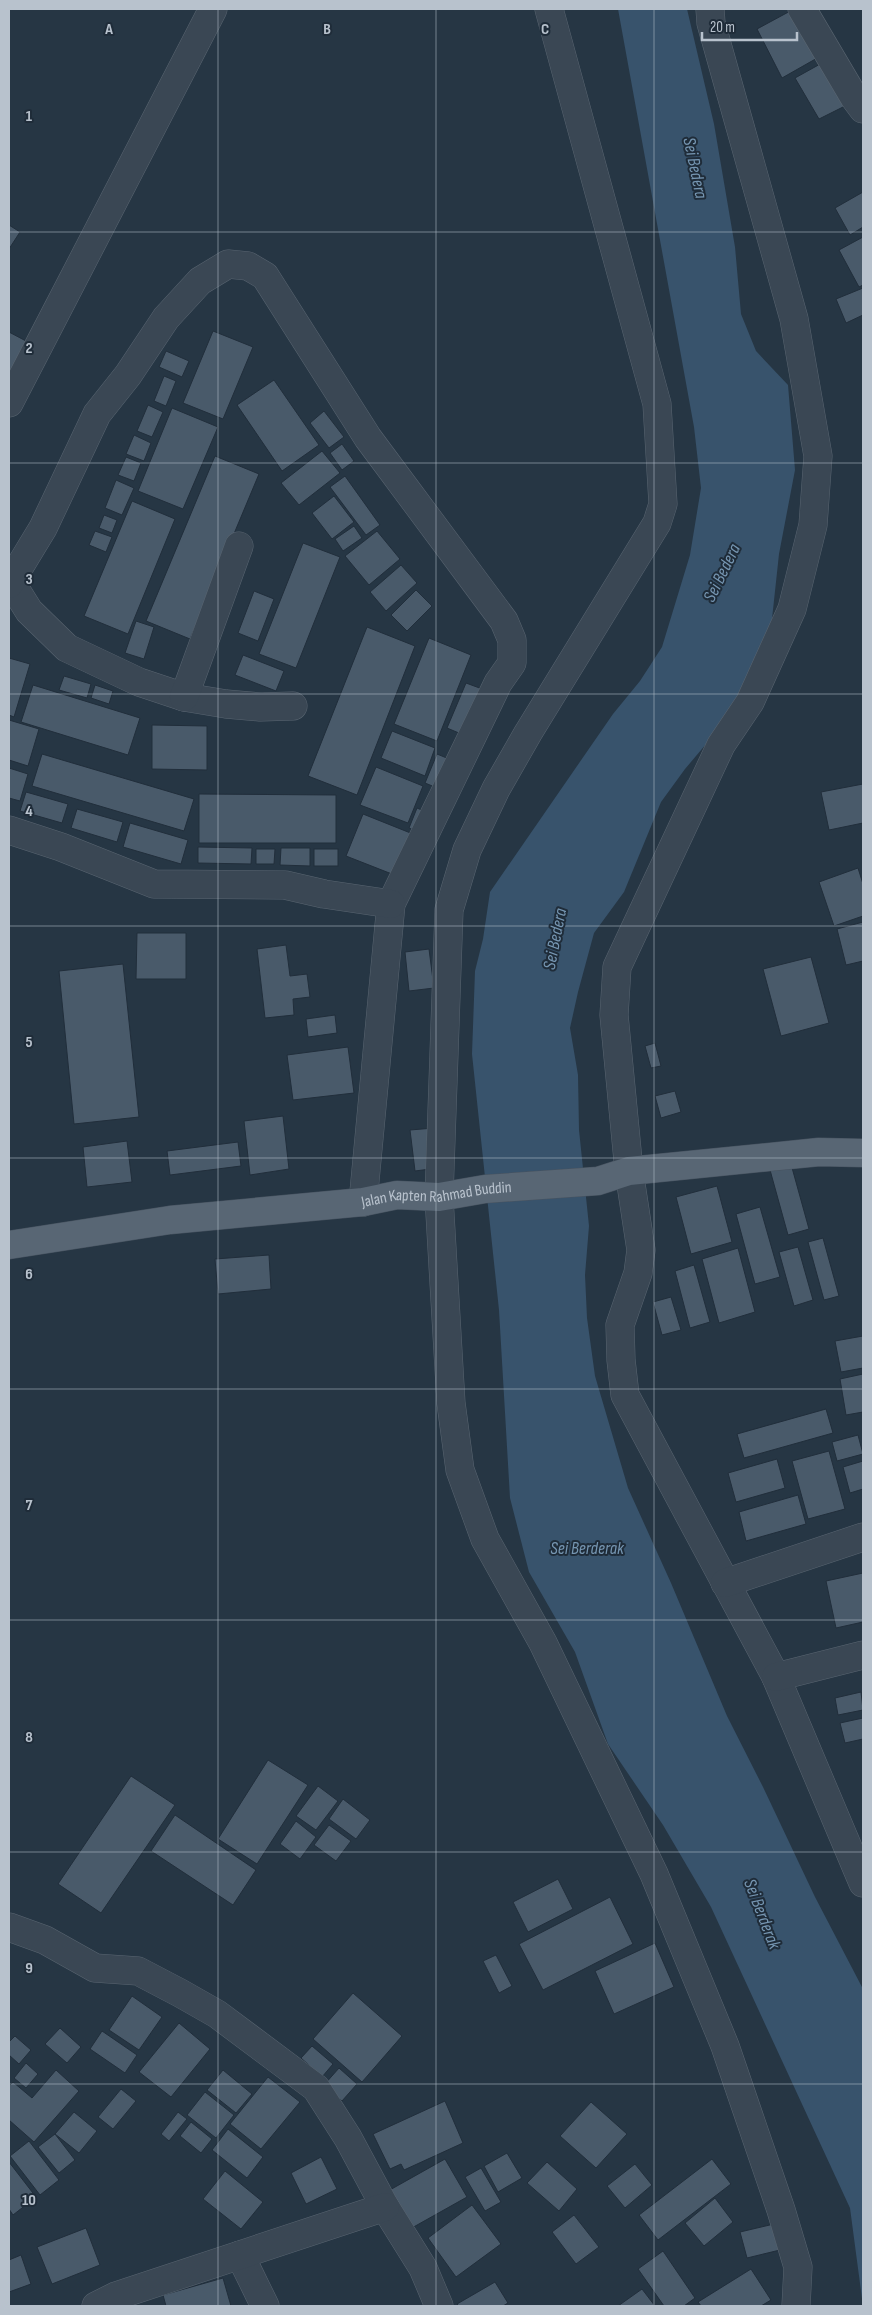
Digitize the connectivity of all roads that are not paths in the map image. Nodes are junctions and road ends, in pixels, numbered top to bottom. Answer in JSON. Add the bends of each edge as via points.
{"nodes":[{"id":1,"x":213,"y":9,"type":"edge"},
{"id":2,"x":549,"y":9,"type":"edge"},
{"id":3,"x":710,"y":9,"type":"edge"},
{"id":4,"x":802,"y":9,"type":"edge"},
{"id":5,"x":863,"y":109,"type":"edge"},
{"id":6,"x":9,"y":403,"type":"edge"},
{"id":7,"x":239,"y":546,"type":"dead end"},
{"id":8,"x":9,"y":582,"type":"edge"},
{"id":9,"x":184,"y":697,"type":"junction"},
{"id":10,"x":292,"y":706,"type":"dead end"},
{"id":11,"x":9,"y":830,"type":"edge"},
{"id":12,"x":391,"y":904,"type":"junction"},
{"id":13,"x":863,"y":1153,"type":"edge"},
{"id":14,"x":629,"y":1171,"type":"junction"},
{"id":15,"x":439,"y":1197,"type":"junction"},
{"id":16,"x":363,"y":1202,"type":"junction"},
{"id":17,"x":9,"y":1245,"type":"edge"},
{"id":18,"x":863,"y":1537,"type":"edge"},
{"id":19,"x":725,"y":1583,"type":"junction"},
{"id":20,"x":863,"y":1655,"type":"edge"},
{"id":21,"x":776,"y":1677,"type":"junction"},
{"id":22,"x":863,"y":1882,"type":"edge"},
{"id":23,"x":9,"y":1927,"type":"edge"},
{"id":24,"x":385,"y":2207,"type":"junction"},
{"id":25,"x":240,"y":2255,"type":"junction"},
{"id":26,"x":106,"y":2301,"type":"edge"},
{"id":27,"x":265,"y":2306,"type":"edge"},
{"id":28,"x":439,"y":2306,"type":"edge"},
{"id":29,"x":796,"y":2306,"type":"edge"}],
"edges":[{"from":1,"to":6,"type":"street"},
{"from":2,"to":15,"type":"street","via":[[656,404],[663,504],[657,523],[496,789],[467,850],[449,910]]},
{"from":3,"to":14,"type":"street","via":[[711,23],[794,319],[818,456],[812,525],[792,610],[750,702],[721,745],[617,966],[614,1015]]},
{"from":4,"to":5,"type":"street"},
{"from":7,"to":9,"type":"street"},
{"from":8,"to":9,"type":"street","via":[[29,611],[67,648],[139,682]]},
{"from":8,"to":12,"type":"street","via":[[42,528],[97,414],[128,376],[166,318],[200,281],[228,264],[248,266],[265,276],[368,438],[504,621],[512,640],[512,663],[498,683]]},
{"from":9,"to":10,"type":"street","via":[[226,704]]},
{"from":11,"to":12,"type":"street","via":[[154,884],[285,885]]},
{"from":12,"to":16,"type":"street"},
{"from":13,"to":14,"type":"main road","name":"Jalan Kapten Rahmad Buddin","via":[[819,1152]]},
{"from":14,"to":15,"type":"main road","name":"Jalan Kapten Rahmad Buddin","via":[[598,1181],[485,1189]]},
{"from":14,"to":19,"type":"street","via":[[641,1250],[638,1273],[620,1324],[625,1395]]},
{"from":15,"to":16,"type":"main road","name":"Jalan Kapten Rahmad Buddin","via":[[397,1195]]},
{"from":15,"to":29,"type":"street","via":[[451,1403],[460,1470],[485,1539],[544,1643],[654,1874],[725,2046],[798,2267]]},
{"from":16,"to":17,"type":"main road","name":"Jalan Kapten Rahmad Buddin","via":[[170,1220]]},
{"from":18,"to":19,"type":"street"},
{"from":19,"to":21,"type":"street"},
{"from":20,"to":21,"type":"street"},
{"from":21,"to":22,"type":"street"},
{"from":23,"to":24,"type":"street","via":[[45,1940],[95,1968],[138,1971],[217,2014],[316,2088],[348,2138]]},
{"from":24,"to":25,"type":"street"},
{"from":24,"to":28,"type":"street","via":[[423,2268]]},
{"from":25,"to":26,"type":"street"},
{"from":25,"to":27,"type":"street"}]}
